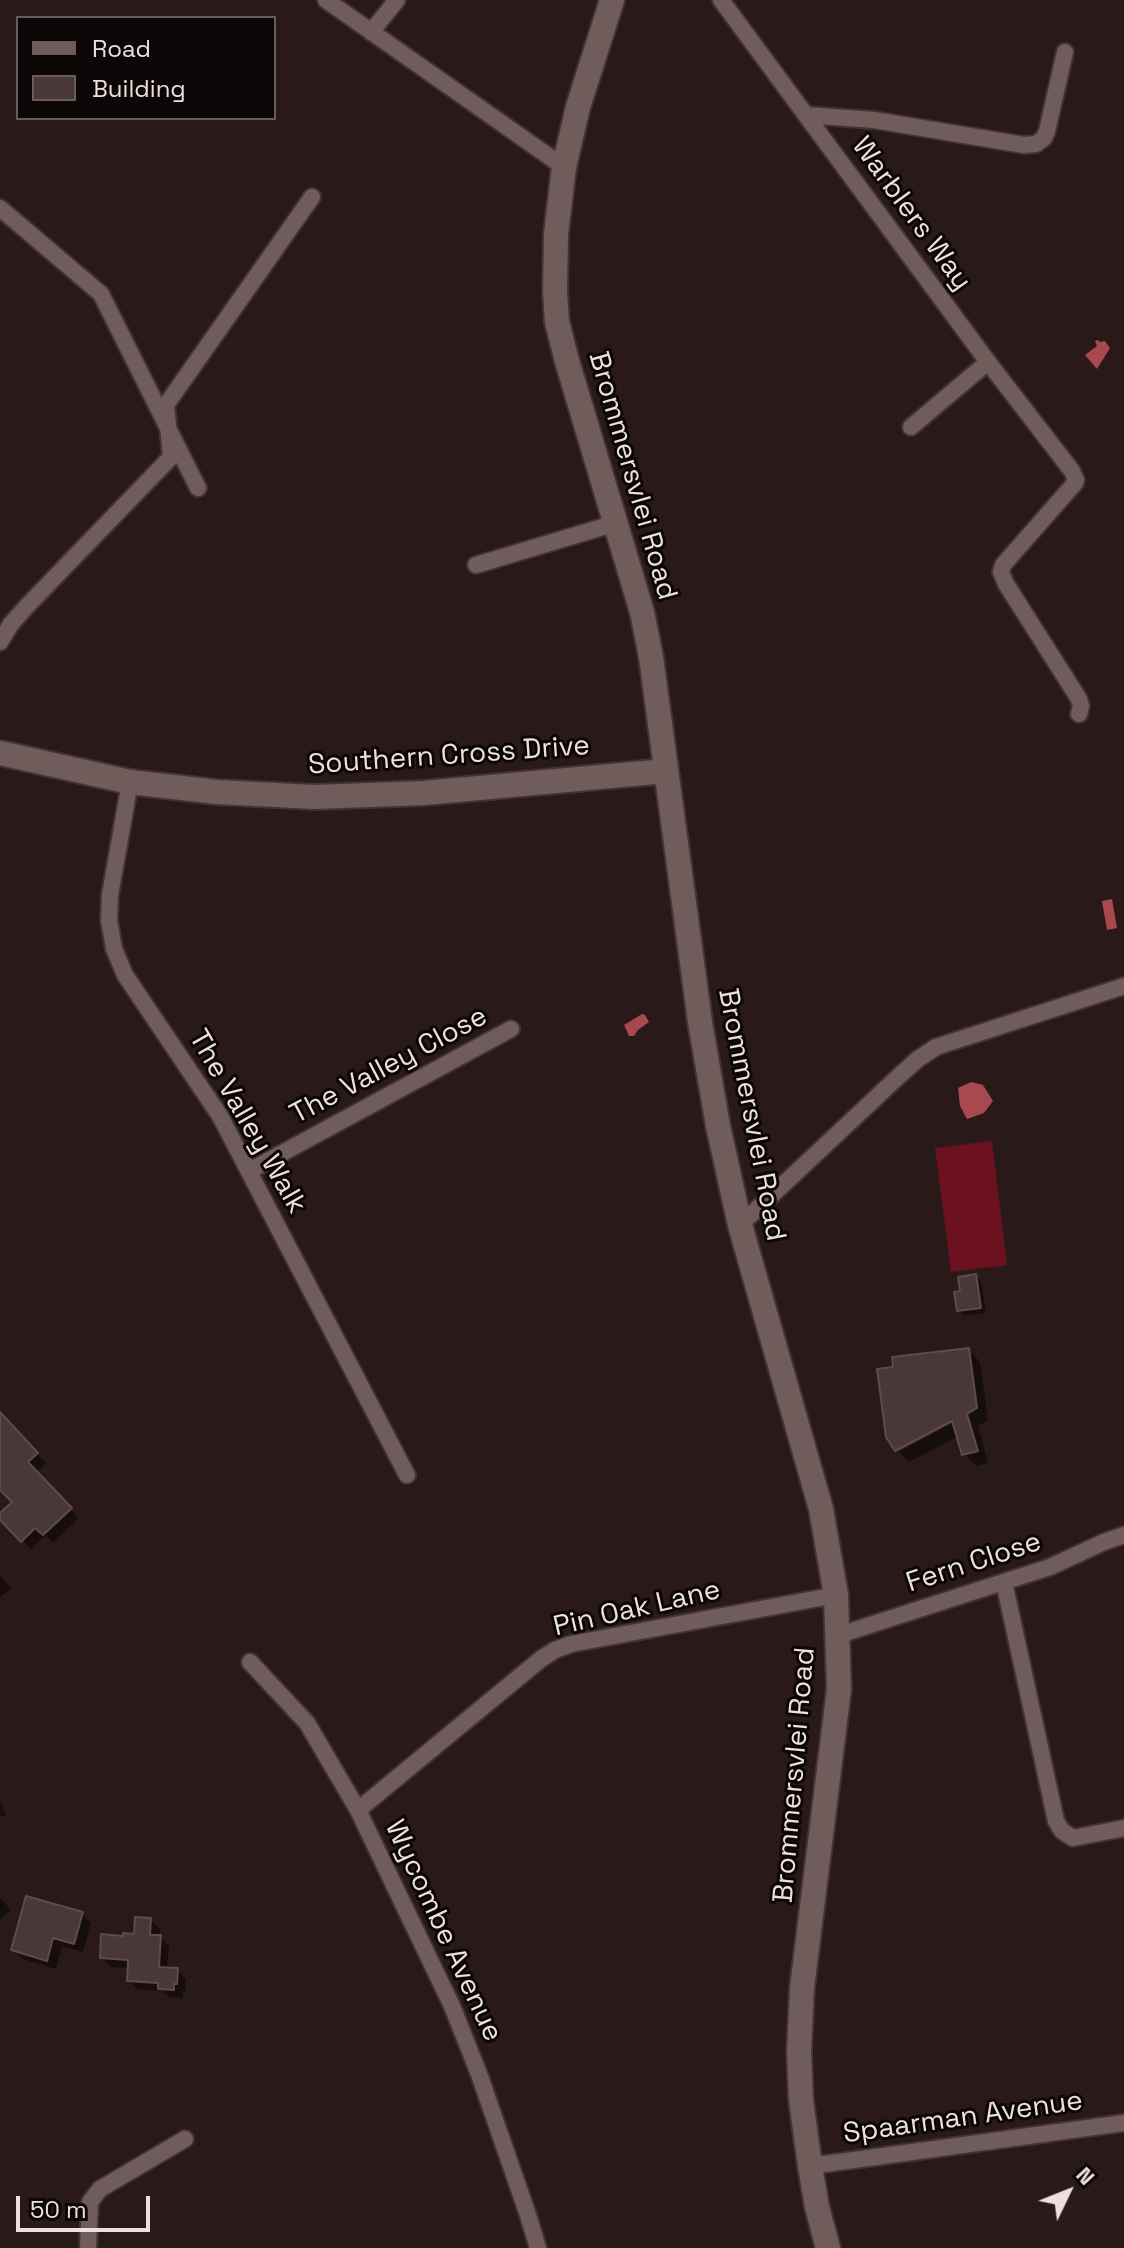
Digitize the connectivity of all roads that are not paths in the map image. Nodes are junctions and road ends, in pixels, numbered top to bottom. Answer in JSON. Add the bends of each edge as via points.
{"nodes":[{"id":1,"x":326,"y":0,"type":"edge"},
{"id":2,"x":397,"y":0,"type":"edge"},
{"id":3,"x":612,"y":0,"type":"edge"},
{"id":4,"x":721,"y":0,"type":"edge"},
{"id":5,"x":371,"y":32,"type":"junction"},
{"id":6,"x":1065,"y":52,"type":"dead end"},
{"id":7,"x":806,"y":115,"type":"junction"},
{"id":8,"x":564,"y":167,"type":"junction"},
{"id":9,"x":312,"y":197,"type":"dead end"},
{"id":10,"x":0,"y":208,"type":"edge"},
{"id":11,"x":988,"y":362,"type":"junction"},
{"id":12,"x":911,"y":427,"type":"dead end"},
{"id":13,"x":169,"y":431,"type":"junction"},
{"id":14,"x":198,"y":488,"type":"dead end"},
{"id":15,"x":616,"y":523,"type":"junction"},
{"id":16,"x":476,"y":565,"type":"dead end"},
{"id":17,"x":0,"y":642,"type":"edge"},
{"id":18,"x":1079,"y":714,"type":"dead end"},
{"id":19,"x":0,"y":753,"type":"edge"},
{"id":20,"x":666,"y":771,"type":"junction"},
{"id":21,"x":130,"y":782,"type":"junction"},
{"id":22,"x":1124,"y":986,"type":"edge"},
{"id":23,"x":511,"y":1029,"type":"dead end"},
{"id":24,"x":249,"y":1171,"type":"junction"},
{"id":25,"x":740,"y":1225,"type":"junction"},
{"id":26,"x":407,"y":1475,"type":"dead end"},
{"id":27,"x":1124,"y":1535,"type":"edge"},
{"id":28,"x":1004,"y":1582,"type":"junction"},
{"id":29,"x":836,"y":1595,"type":"junction"},
{"id":30,"x":839,"y":1635,"type":"junction"},
{"id":31,"x":250,"y":1662,"type":"dead end"},
{"id":32,"x":358,"y":1810,"type":"junction"},
{"id":33,"x":1124,"y":1828,"type":"edge"},
{"id":34,"x":1124,"y":2123,"type":"edge"},
{"id":35,"x":185,"y":2139,"type":"dead end"},
{"id":36,"x":810,"y":2166,"type":"junction"},
{"id":37,"x":88,"y":2248,"type":"edge"},
{"id":38,"x":538,"y":2248,"type":"edge"},
{"id":39,"x":828,"y":2248,"type":"edge"}],
"edges":[{"from":1,"to":5,"type":"street"},
{"from":2,"to":5,"type":"street"},
{"from":3,"to":8,"type":"street","name":"Brommersvlei Road"},
{"from":4,"to":7,"type":"street","name":"Warblers Way"},
{"from":5,"to":8,"type":"street"},
{"from":6,"to":7,"type":"street","via":[[1047,131],[1036,144]]},
{"from":7,"to":11,"type":"street","name":"Warblers Way"},
{"from":8,"to":15,"type":"street","name":"Brommersvlei Road","via":[[556,234],[557,322]]},
{"from":9,"to":13,"type":"street","via":[[166,405]]},
{"from":10,"to":13,"type":"street","via":[[101,294]]},
{"from":11,"to":12,"type":"street"},
{"from":11,"to":18,"type":"street","name":"Warblers Way","via":[[1072,471],[1075,483],[1001,572],[1079,699]]},
{"from":13,"to":14,"type":"street"},
{"from":13,"to":17,"type":"street","via":[[171,457],[27,606]]},
{"from":15,"to":16,"type":"street"},
{"from":15,"to":20,"type":"street","name":"Brommersvlei Road","via":[[642,612]]},
{"from":19,"to":21,"type":"street","name":"Southern Cross Drive"},
{"from":20,"to":21,"type":"street","name":"Southern Cross Drive","via":[[424,793],[314,797]]},
{"from":20,"to":25,"type":"street","name":"Brommersvlei Road","via":[[700,1022]]},
{"from":21,"to":24,"type":"street","name":"The Valley Walk","via":[[110,895],[114,949],[125,975],[220,1116]]},
{"from":22,"to":25,"type":"street","via":[[936,1047]]},
{"from":23,"to":24,"type":"street","name":"The Valley Close"},
{"from":24,"to":26,"type":"street","name":"The Valley Walk"},
{"from":25,"to":29,"type":"street","name":"Brommersvlei Road","via":[[821,1509]]},
{"from":27,"to":28,"type":"street","name":"Fern Close"},
{"from":28,"to":30,"type":"street","name":"Fern Close"},
{"from":28,"to":33,"type":"street","via":[[1056,1821],[1073,1838]]},
{"from":29,"to":30,"type":"street","name":"Brommersvlei Road"},
{"from":29,"to":32,"type":"street","name":"Pin Oak Lane","via":[[555,1650]]},
{"from":30,"to":36,"type":"street","name":"Brommersvlei Road","via":[[837,1705],[802,1988],[801,2100]]},
{"from":31,"to":32,"type":"street","name":"Wycombe Avenue","via":[[307,1723]]},
{"from":32,"to":38,"type":"street","name":"Wycombe Avenue","via":[[452,2006]]},
{"from":34,"to":36,"type":"street","name":"Spaarman Avenue"},
{"from":35,"to":37,"type":"street","via":[[100,2189],[90,2202]]},
{"from":36,"to":39,"type":"street","name":"Brommersvlei Road"}]}
